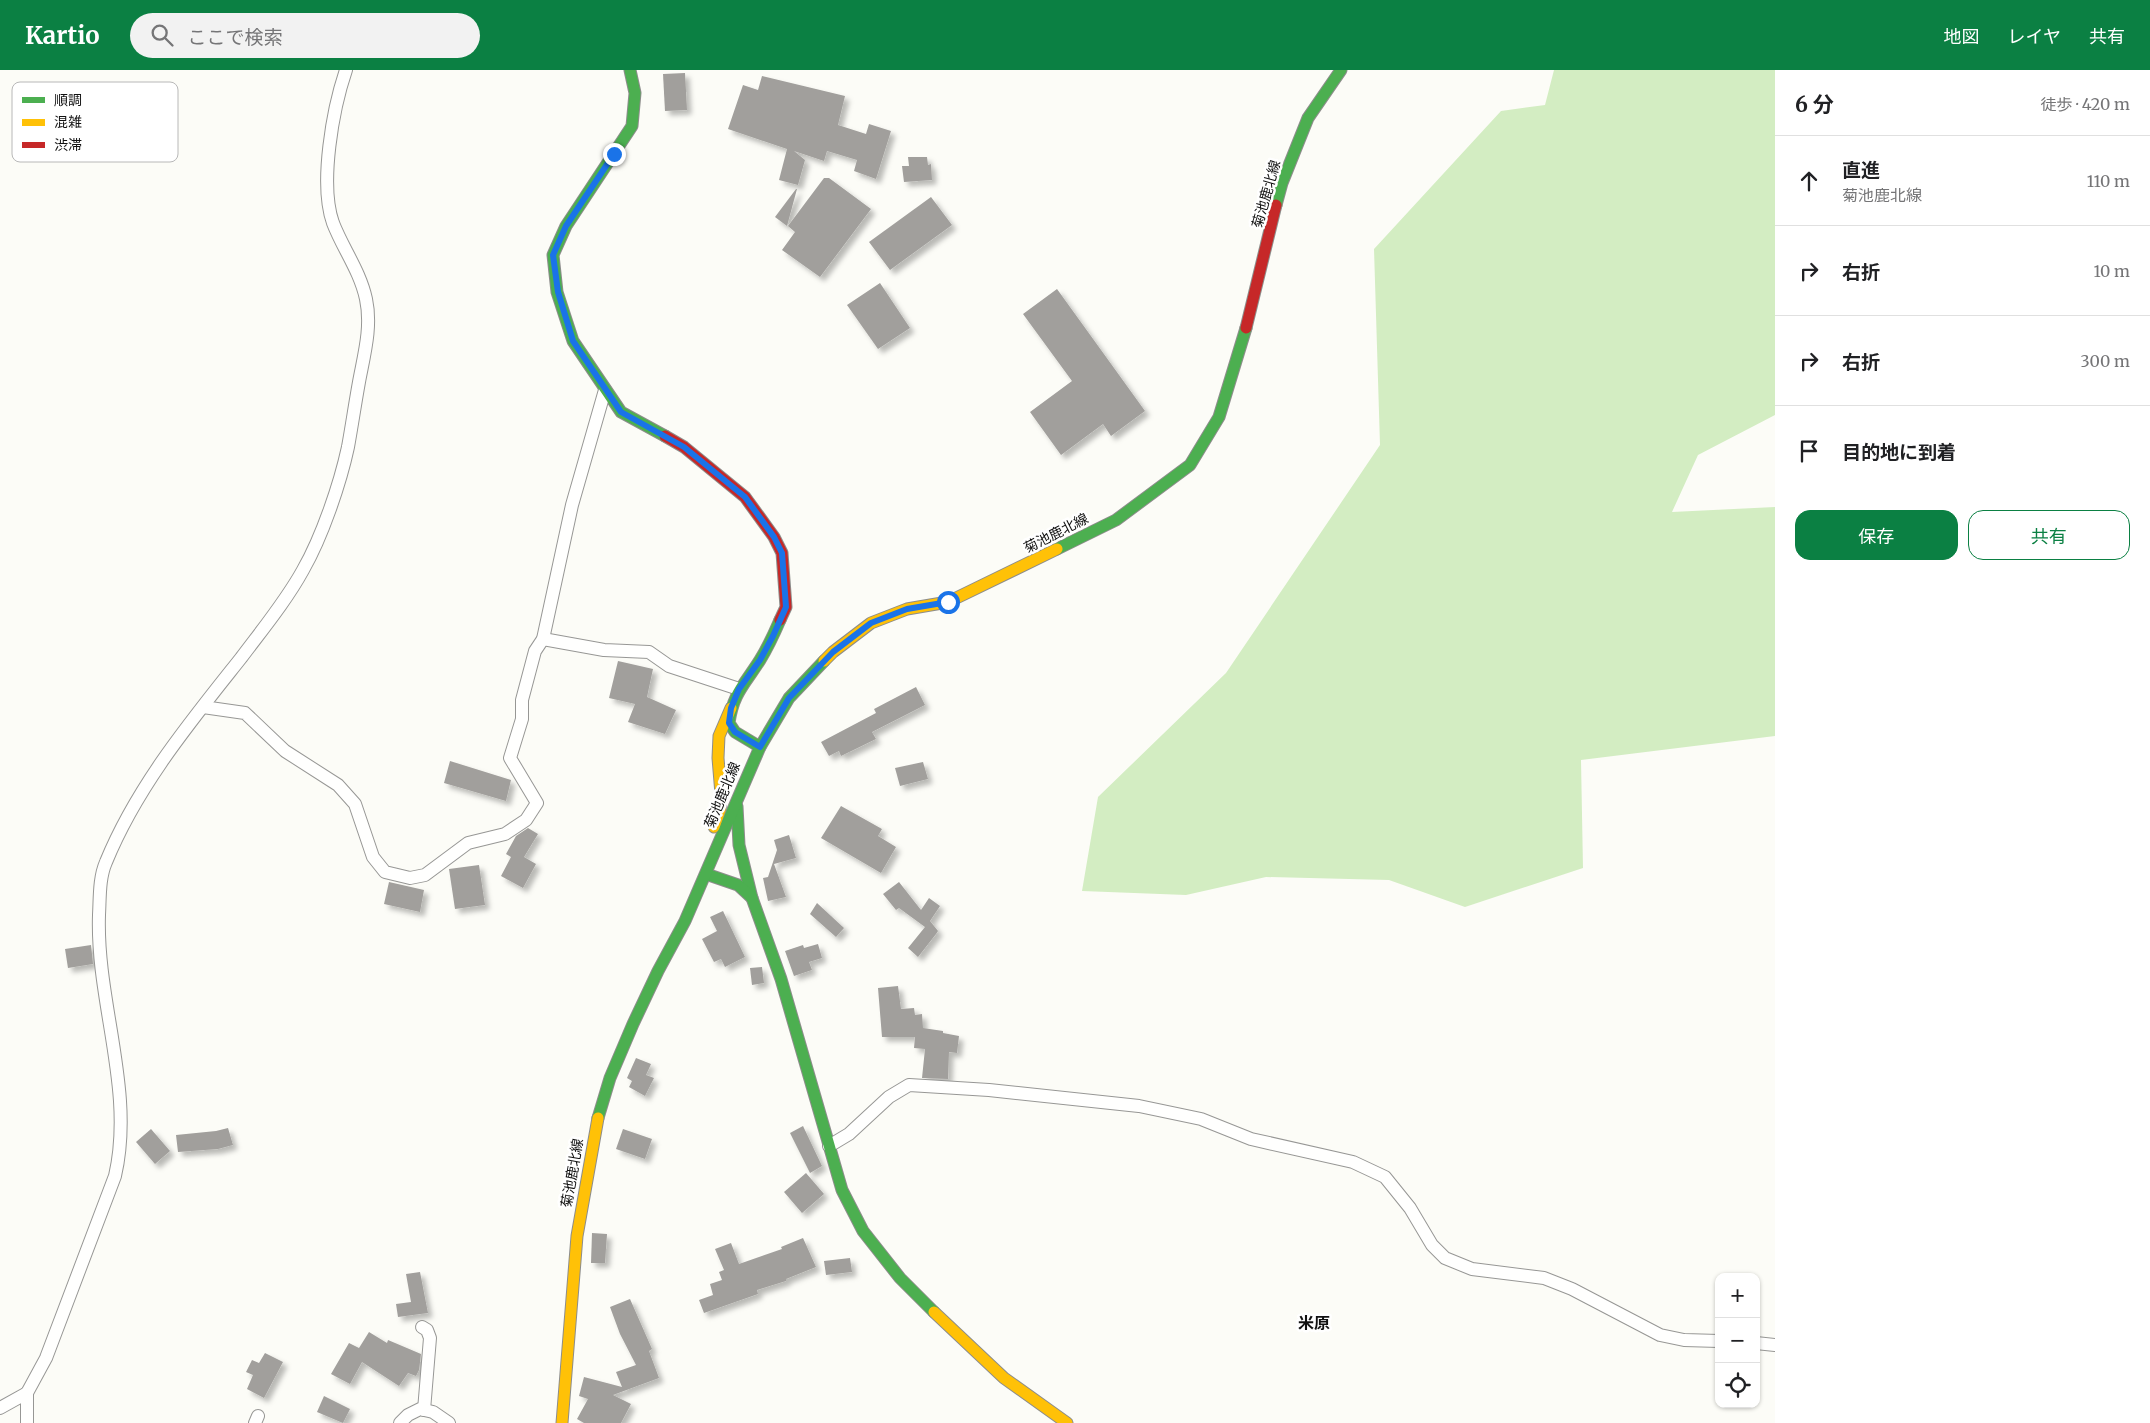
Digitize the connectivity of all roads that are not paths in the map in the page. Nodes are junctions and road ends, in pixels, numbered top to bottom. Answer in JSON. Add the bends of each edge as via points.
{"nodes":[{"id":1,"x":346,"y":70,"type":"edge"},
{"id":2,"x":630,"y":70,"type":"edge"},
{"id":3,"x":1341,"y":70,"type":"edge"},
{"id":4,"x":605,"y":390,"type":"junction"},
{"id":5,"x":543,"y":639,"type":"junction"},
{"id":6,"x":739,"y":689,"type":"junction"},
{"id":7,"x":203,"y":707,"type":"junction"},
{"id":8,"x":731,"y":708,"type":"junction"},
{"id":9,"x":760,"y":747,"type":"junction"},
{"id":10,"x":737,"y":796,"type":"junction"},
{"id":11,"x":706,"y":874,"type":"junction"},
{"id":12,"x":698,"y":892,"type":"junction"},
{"id":13,"x":752,"y":898,"type":"junction"},
{"id":14,"x":829,"y":1146,"type":"junction"},
{"id":15,"x":422,"y":1326,"type":"dead end"},
{"id":16,"x":1715,"y":1341,"type":"edge"},
{"id":17,"x":1760,"y":1343,"type":"edge"},
{"id":18,"x":1775,"y":1345,"type":"edge"},
{"id":19,"x":27,"y":1393,"type":"junction"},
{"id":20,"x":0,"y":1408,"type":"edge"},
{"id":21,"x":424,"y":1410,"type":"junction"},
{"id":22,"x":27,"y":1423,"type":"edge"},
{"id":23,"x":400,"y":1423,"type":"edge"},
{"id":24,"x":449,"y":1423,"type":"edge"},
{"id":25,"x":562,"y":1423,"type":"edge"},
{"id":26,"x":1067,"y":1423,"type":"edge"}],
"edges":[{"from":1,"to":7,"type":"street","via":[[339,91],[326,177],[332,221],[356,268],[366,301],[368,337],[347,451],[329,512],[304,569]]},
{"from":2,"to":4,"type":"main road","via":[[635,93],[632,126],[566,226],[553,255],[558,292],[573,341]]},
{"from":3,"to":9,"type":"main road","name":"菊池鹿北線","via":[[1308,118],[1282,183],[1241,348],[1219,417],[1190,464],[1116,520],[1036,560],[948,602],[907,609],[871,623],[833,652],[789,698]]},
{"from":4,"to":5,"type":"street","via":[[572,505]]},
{"from":4,"to":6,"type":"main road","via":[[621,412],[684,447],[745,497],[782,553],[786,607],[760,660]]},
{"from":5,"to":6,"type":"street","via":[[604,650],[649,652],[669,666]]},
{"from":5,"to":7,"type":"street","via":[[536,651],[524,692],[522,719],[510,758],[537,803],[526,820],[505,834],[468,843],[425,875],[410,878],[385,872],[373,857],[355,804],[338,785],[285,751],[245,713]]},
{"from":6,"to":8,"type":"main road"},
{"from":7,"to":19,"type":"street","via":[[159,766],[105,865],[98,931],[119,1092],[121,1150],[115,1176],[46,1358]]},
{"from":8,"to":9,"type":"main road","via":[[729,723],[735,732]]},
{"from":8,"to":12,"type":"main road","via":[[721,724],[717,739],[720,808]]},
{"from":9,"to":10,"type":"main road","name":"菊池鹿北線"},
{"from":10,"to":11,"type":"main road","name":"菊池鹿北線"},
{"from":10,"to":13,"type":"main road","via":[[740,851]]},
{"from":11,"to":12,"type":"main road","name":"菊池鹿北線"},
{"from":11,"to":13,"type":"main road","via":[[738,885]]},
{"from":12,"to":25,"type":"main road","name":"菊池鹿北線","via":[[633,1024],[610,1078],[596,1124],[577,1236]]},
{"from":13,"to":14,"type":"main road","via":[[781,979]]},
{"from":14,"to":16,"type":"street","via":[[849,1134],[889,1097],[909,1085],[1139,1106],[1183,1115],[1251,1139],[1353,1162],[1385,1177],[1410,1208],[1432,1245],[1445,1258],[1472,1269],[1544,1278],[1660,1335]]},
{"from":14,"to":26,"type":"main road","via":[[842,1190],[864,1231],[900,1278],[1004,1378]]},
{"from":15,"to":21,"type":"street","via":[[430,1338]]},
{"from":17,"to":18,"type":"street"},
{"from":19,"to":20,"type":"street"},
{"from":19,"to":22,"type":"street"},
{"from":21,"to":23,"type":"street","via":[[408,1415]]},
{"from":21,"to":24,"type":"street"}]}
